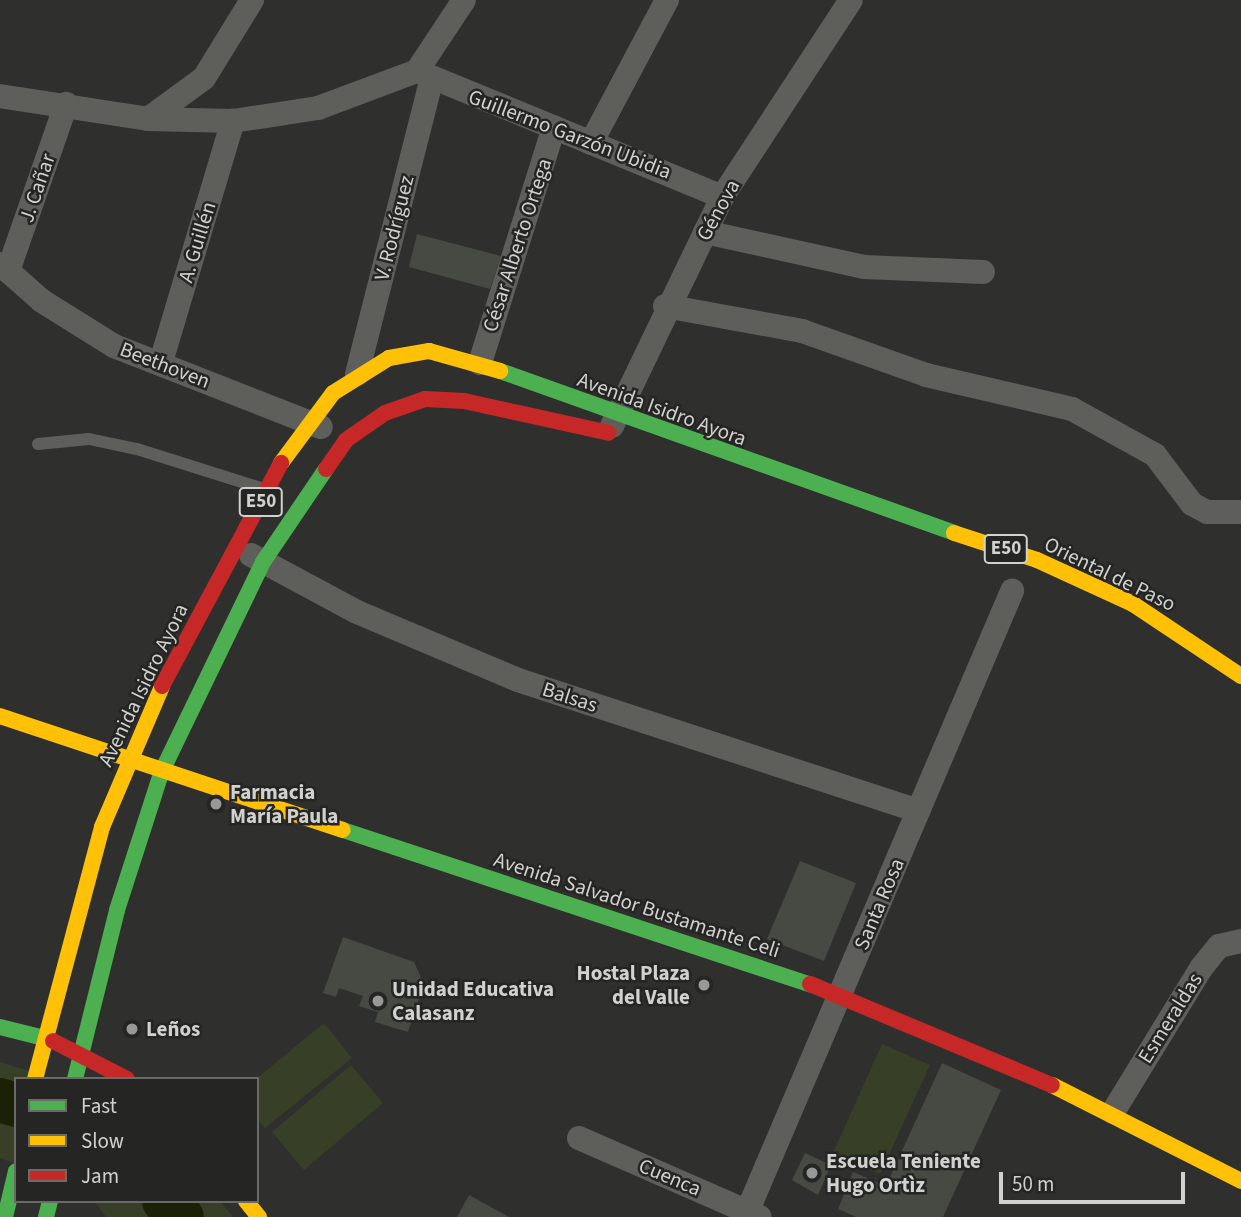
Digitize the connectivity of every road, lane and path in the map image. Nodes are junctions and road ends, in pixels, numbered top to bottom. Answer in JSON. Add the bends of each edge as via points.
{"nodes":[{"id":1,"x":253,"y":0,"type":"edge"},
{"id":2,"x":464,"y":0,"type":"edge"},
{"id":3,"x":667,"y":0,"type":"edge"},
{"id":4,"x":851,"y":0,"type":"edge"},
{"id":5,"x":424,"y":76,"type":"junction"},
{"id":6,"x":0,"y":96,"type":"edge"},
{"id":7,"x":66,"y":104,"type":"junction"},
{"id":8,"x":148,"y":119,"type":"junction"},
{"id":9,"x":233,"y":121,"type":"junction"},
{"id":10,"x":554,"y":127,"type":"junction"},
{"id":11,"x":591,"y":143,"type":"junction"},
{"id":12,"x":722,"y":197,"type":"junction"},
{"id":13,"x":705,"y":232,"type":"junction"},
{"id":14,"x":4,"y":267,"type":"edge"},
{"id":15,"x":983,"y":272,"type":"dead end"},
{"id":16,"x":665,"y":306,"type":"junction"},
{"id":17,"x":161,"y":362,"type":"junction"},
{"id":18,"x":480,"y":363,"type":"junction"},
{"id":19,"x":357,"y":374,"type":"junction"},
{"id":20,"x":311,"y":422,"type":"junction"},
{"id":21,"x":620,"y":431,"type":"junction"},
{"id":22,"x":346,"y":440,"type":"junction"},
{"id":23,"x":38,"y":444,"type":"dead end"},
{"id":24,"x":751,"y":465,"type":"junction"},
{"id":25,"x":267,"y":490,"type":"junction"},
{"id":26,"x":1241,"y":512,"type":"edge"},
{"id":27,"x":237,"y":547,"type":"junction"},
{"id":28,"x":263,"y":562,"type":"junction"},
{"id":29,"x":1012,"y":592,"type":"dead end"},
{"id":30,"x":1241,"y":676,"type":"edge"},
{"id":31,"x":0,"y":716,"type":"edge"},
{"id":32,"x":127,"y":759,"type":"junction"},
{"id":33,"x":162,"y":771,"type":"junction"},
{"id":34,"x":918,"y":810,"type":"junction"},
{"id":35,"x":1241,"y":941,"type":"edge"},
{"id":36,"x":840,"y":994,"type":"junction"},
{"id":37,"x":0,"y":1027,"type":"edge"},
{"id":38,"x":43,"y":1043,"type":"junction"},
{"id":39,"x":78,"y":1066,"type":"edge"},
{"id":40,"x":35,"y":1077,"type":"edge"},
{"id":41,"x":119,"y":1077,"type":"edge"},
{"id":42,"x":1113,"y":1112,"type":"junction"},
{"id":43,"x":579,"y":1138,"type":"dead end"},
{"id":44,"x":1241,"y":1181,"type":"edge"},
{"id":45,"x":11,"y":1183,"type":"edge"},
{"id":46,"x":248,"y":1203,"type":"edge"},
{"id":47,"x":751,"y":1215,"type":"edge"},
{"id":48,"x":5,"y":1217,"type":"edge"},
{"id":49,"x":259,"y":1217,"type":"edge"}],
"edges":[{"from":1,"to":8,"type":"street","via":[[204,78]]},
{"from":2,"to":5,"type":"street","name":"V. Rodríguez"},
{"from":3,"to":11,"type":"street"},
{"from":4,"to":12,"type":"street","name":"Génova"},
{"from":5,"to":9,"type":"street","via":[[318,108]]},
{"from":5,"to":10,"type":"street","name":"Guillermo Garzón Ubidia"},
{"from":5,"to":19,"type":"street","name":"V. Rodríguez"},
{"from":6,"to":7,"type":"street"},
{"from":7,"to":8,"type":"street"},
{"from":7,"to":14,"type":"street","name":"J. Cañar"},
{"from":8,"to":9,"type":"street"},
{"from":9,"to":17,"type":"street","name":"A. Guillén"},
{"from":10,"to":11,"type":"street","name":"Guillermo Garzón Ubidia"},
{"from":10,"to":18,"type":"street","name":"César Alberto Ortega"},
{"from":11,"to":12,"type":"street","name":"Guillermo Garzón Ubidia"},
{"from":12,"to":13,"type":"street","name":"Génova"},
{"from":13,"to":15,"type":"street","via":[[864,267]]},
{"from":13,"to":16,"type":"street","name":"Génova"},
{"from":14,"to":17,"type":"street","name":"Beethoven","via":[[41,301],[114,346]]},
{"from":16,"to":21,"type":"street","name":"Génova"},
{"from":16,"to":26,"type":"street","via":[[802,331],[926,375],[1072,410],[1154,455],[1192,504],[1207,512]]},
{"from":17,"to":20,"type":"street","name":"Beethoven"},
{"from":18,"to":19,"type":"main road","name":"Avenida Isidro Ayora","number":"E50","via":[[429,351],[389,358]]},
{"from":18,"to":21,"type":"main road","name":"Avenida Isidro Ayora","number":"E50"},
{"from":19,"to":20,"type":"main road","name":"Avenida Isidro Ayora","number":"E50"},
{"from":20,"to":22,"type":"street","name":"Beethoven"},
{"from":20,"to":25,"type":"main road","name":"Avenida Isidro Ayora","number":"E50"},
{"from":21,"to":22,"type":"main road","name":"Avenida Isidro Ayora","number":"E50","via":[[464,401],[425,399],[385,413]]},
{"from":21,"to":24,"type":"main road","name":"Avenida Isidro Ayora","number":"E50"},
{"from":21,"to":24,"type":"main road","name":"Avenida Isidro Ayora","number":"E50"},
{"from":22,"to":28,"type":"main road","name":"Avenida Isidro Ayora","number":"E50"},
{"from":23,"to":25,"type":"lane","via":[[89,439],[137,449]]},
{"from":24,"to":30,"type":"main road","name":"Oriental de Paso","number":"E50","via":[[1037,560],[1133,604]]},
{"from":25,"to":27,"type":"main road","name":"Avenida Isidro Ayora","number":"E50"},
{"from":27,"to":28,"type":"street","name":"Balsas"},
{"from":27,"to":32,"type":"main road","name":"Avenida Isidro Ayora","number":"E50"},
{"from":28,"to":33,"type":"main road","name":"Avenida Isidro Ayora","number":"E50"},
{"from":28,"to":34,"type":"street","name":"Balsas","via":[[357,612],[518,680]]},
{"from":29,"to":34,"type":"street","name":"Santa Rosa"},
{"from":31,"to":32,"type":"main road","name":"Avenida Salvador Bustamante Celi"},
{"from":32,"to":33,"type":"main road","name":"Avenida Salvador Bustamante Celi"},
{"from":32,"to":38,"type":"main road","name":"Avenida Isidro Ayora","number":"E50","via":[[80,897]]},
{"from":33,"to":36,"type":"main road","name":"Avenida Salvador Bustamante Celi"},
{"from":33,"to":39,"type":"main road","name":"Avenida Isidro Ayora","number":"E50","via":[[117,910]]},
{"from":34,"to":36,"type":"street","name":"Santa Rosa"},
{"from":35,"to":42,"type":"street","name":"Esmeraldas","via":[[1219,946],[1202,967]]},
{"from":36,"to":42,"type":"main road","name":"Avenida Salvador Bustamante Celi"},
{"from":36,"to":47,"type":"street","name":"Santa Rosa"},
{"from":37,"to":38,"type":"main road"},
{"from":38,"to":39,"type":"main road"},
{"from":38,"to":40,"type":"main road","name":"Avenida Isidro Ayora","number":"E50"},
{"from":39,"to":41,"type":"main road"},
{"from":42,"to":44,"type":"main road","name":"Avenida Salvador Bustamante Celi"},
{"from":43,"to":47,"type":"street","name":"Cuenca"},
{"from":45,"to":48,"type":"main road"},
{"from":46,"to":49,"type":"main road"}]}
